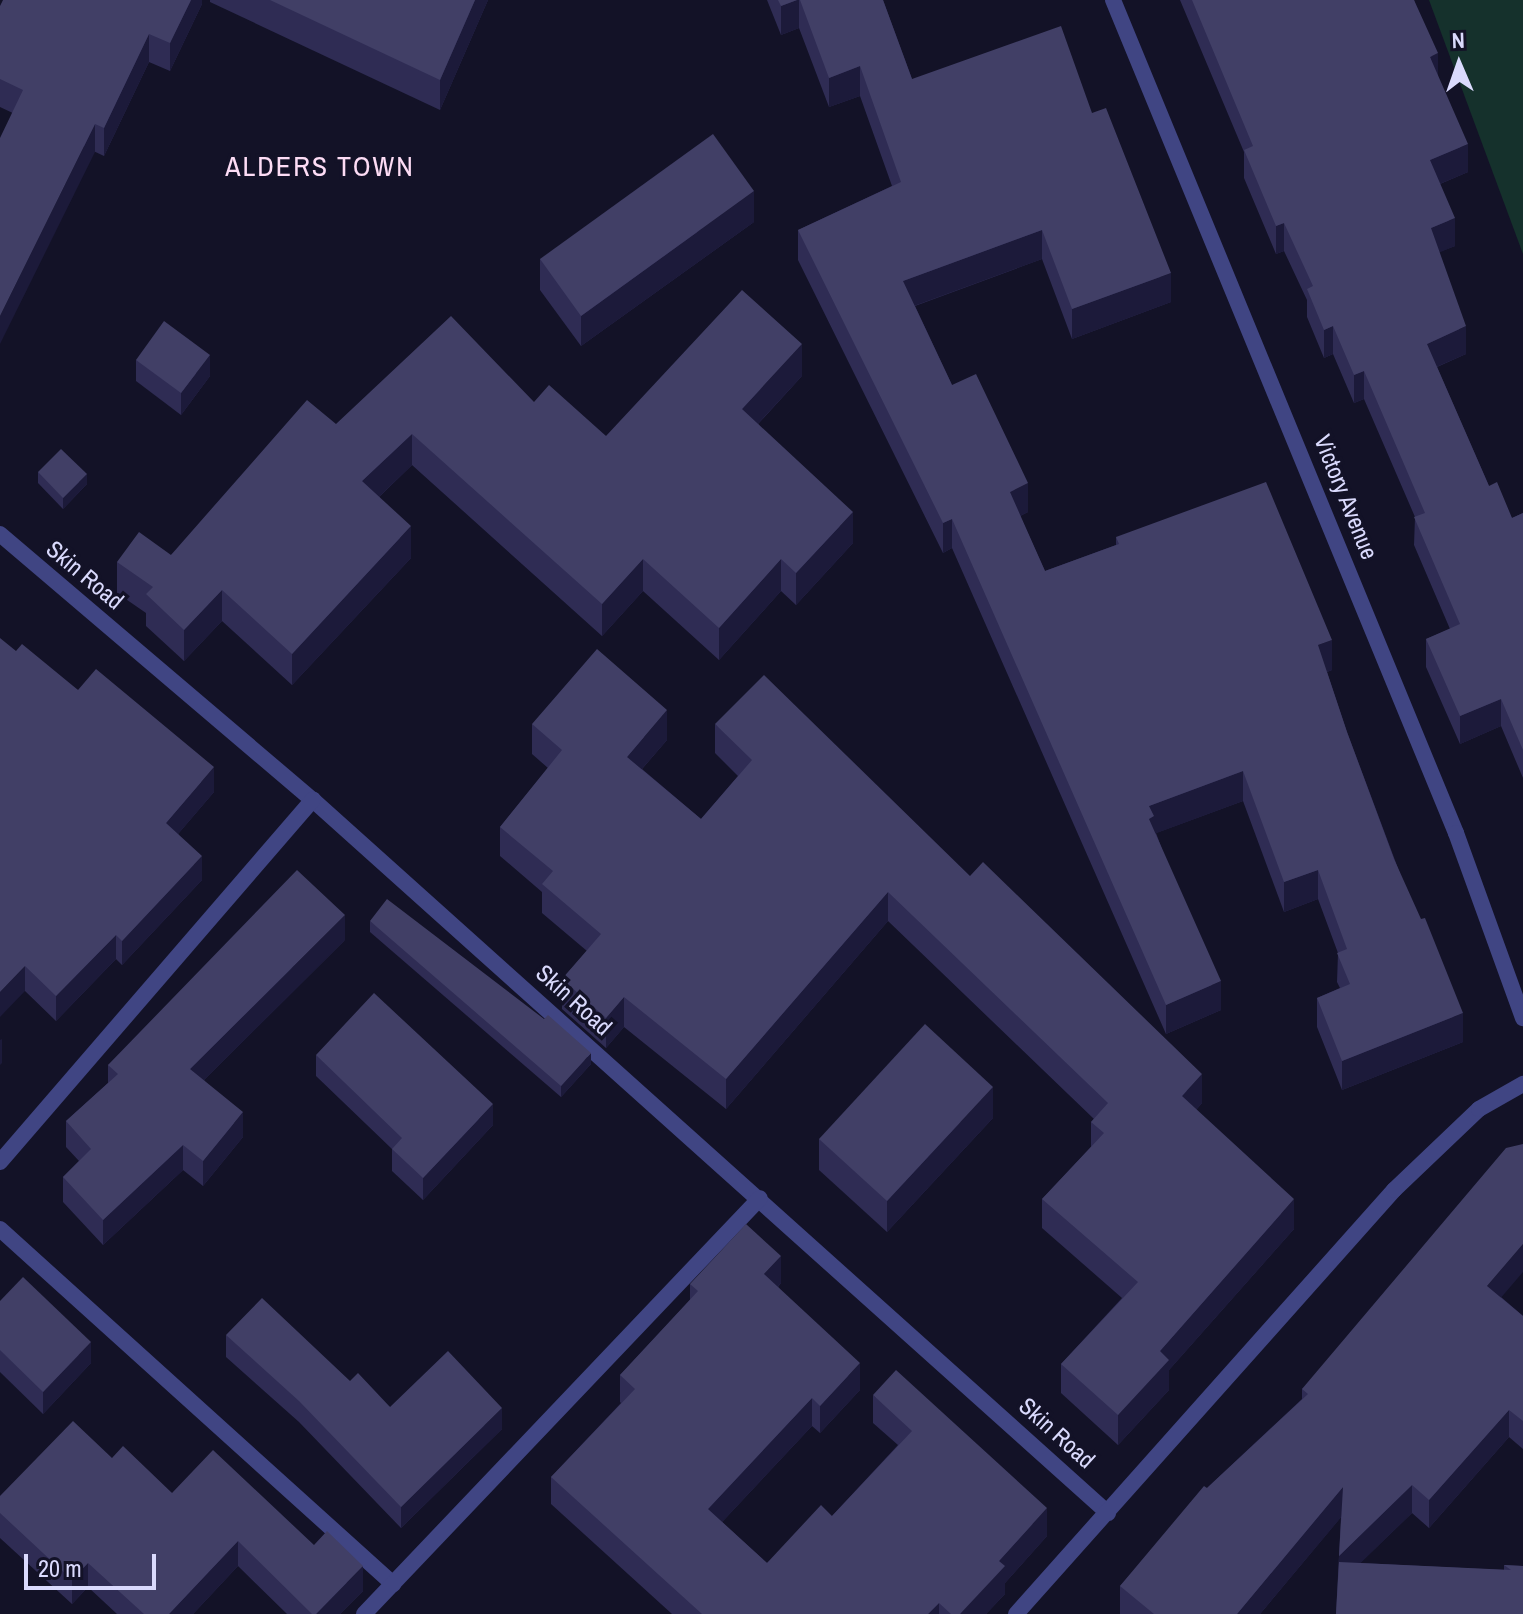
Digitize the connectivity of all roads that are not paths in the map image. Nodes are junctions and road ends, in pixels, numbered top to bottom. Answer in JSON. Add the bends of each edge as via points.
{"nodes":[{"id":1,"x":1113,"y":0,"type":"edge"},
{"id":2,"x":0,"y":534,"type":"edge"},
{"id":3,"x":313,"y":800,"type":"junction"},
{"id":4,"x":1523,"y":1018,"type":"edge"},
{"id":5,"x":1523,"y":1084,"type":"edge"},
{"id":6,"x":0,"y":1162,"type":"edge"},
{"id":7,"x":760,"y":1198,"type":"junction"},
{"id":8,"x":0,"y":1229,"type":"edge"},
{"id":9,"x":1108,"y":1513,"type":"junction"},
{"id":10,"x":393,"y":1584,"type":"junction"},
{"id":11,"x":364,"y":1614,"type":"edge"},
{"id":12,"x":1016,"y":1614,"type":"edge"}],
"edges":[{"from":1,"to":4,"type":"street","name":"Victory Avenue","via":[[1456,833]]},
{"from":2,"to":3,"type":"street","name":"Skin Road"},
{"from":3,"to":6,"type":"street"},
{"from":3,"to":7,"type":"street","name":"Skin Road"},
{"from":5,"to":9,"type":"street","via":[[1479,1109],[1394,1190]]},
{"from":7,"to":9,"type":"street","name":"Skin Road"},
{"from":7,"to":10,"type":"street"},
{"from":8,"to":10,"type":"street"},
{"from":9,"to":12,"type":"street"},
{"from":10,"to":11,"type":"street"}]}
